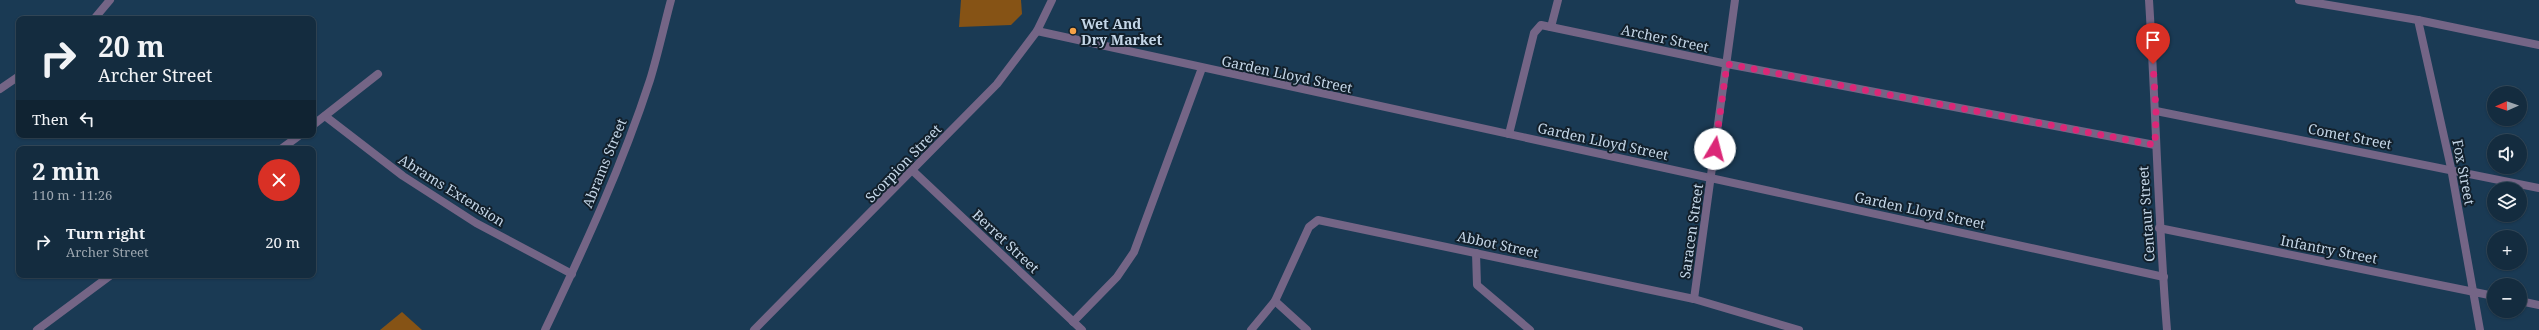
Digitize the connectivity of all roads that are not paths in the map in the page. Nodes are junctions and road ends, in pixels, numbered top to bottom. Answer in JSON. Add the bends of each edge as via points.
{"nodes":[{"id":1,"x":110,"y":0,"type":"edge"},
{"id":2,"x":671,"y":0,"type":"edge"},
{"id":3,"x":1052,"y":0,"type":"edge"},
{"id":4,"x":1558,"y":0,"type":"edge"},
{"id":5,"x":1735,"y":0,"type":"edge"},
{"id":6,"x":2149,"y":0,"type":"edge"},
{"id":7,"x":2299,"y":0,"type":"edge"},
{"id":8,"x":97,"y":16,"type":"edge"},
{"id":9,"x":2418,"y":20,"type":"junction"},
{"id":10,"x":1551,"y":27,"type":"junction"},
{"id":11,"x":1037,"y":31,"type":"junction"},
{"id":12,"x":2539,"y":45,"type":"edge"},
{"id":13,"x":1727,"y":64,"type":"junction"},
{"id":14,"x":1202,"y":68,"type":"junction"},
{"id":15,"x":378,"y":74,"type":"dead end"},
{"id":16,"x":16,"y":78,"type":"edge"},
{"id":17,"x":0,"y":89,"type":"edge"},
{"id":18,"x":2156,"y":111,"type":"junction"},
{"id":19,"x":325,"y":116,"type":"junction"},
{"id":20,"x":316,"y":124,"type":"edge"},
{"id":21,"x":1509,"y":134,"type":"junction"},
{"id":22,"x":296,"y":138,"type":"edge"},
{"id":23,"x":2155,"y":145,"type":"junction"},
{"id":24,"x":285,"y":146,"type":"edge"},
{"id":25,"x":2451,"y":168,"type":"junction"},
{"id":26,"x":913,"y":171,"type":"junction"},
{"id":27,"x":1712,"y":177,"type":"junction"},
{"id":28,"x":2539,"y":188,"type":"edge"},
{"id":29,"x":2159,"y":228,"type":"junction"},
{"id":30,"x":1476,"y":253,"type":"junction"},
{"id":31,"x":572,"y":274,"type":"junction"},
{"id":32,"x":2164,"y":277,"type":"junction"},
{"id":33,"x":107,"y":278,"type":"edge"},
{"id":34,"x":2472,"y":291,"type":"junction"},
{"id":35,"x":2487,"y":294,"type":"edge"},
{"id":36,"x":1694,"y":299,"type":"junction"},
{"id":37,"x":1275,"y":301,"type":"junction"},
{"id":38,"x":2527,"y":302,"type":"edge"},
{"id":39,"x":2539,"y":305,"type":"edge"},
{"id":40,"x":1073,"y":322,"type":"junction"},
{"id":41,"x":37,"y":330,"type":"edge"},
{"id":42,"x":545,"y":330,"type":"edge"},
{"id":43,"x":754,"y":330,"type":"edge"},
{"id":44,"x":1082,"y":330,"type":"edge"},
{"id":45,"x":1251,"y":330,"type":"edge"},
{"id":46,"x":1307,"y":330,"type":"edge"},
{"id":47,"x":1530,"y":330,"type":"edge"},
{"id":48,"x":1799,"y":330,"type":"edge"},
{"id":49,"x":2167,"y":330,"type":"edge"},
{"id":50,"x":2480,"y":330,"type":"edge"}],
"edges":[{"from":1,"to":8,"type":"street"},
{"from":2,"to":31,"type":"street","name":"Abrams Street","via":[[650,78],[605,198]]},
{"from":3,"to":11,"type":"street","name":"Scorpion Street"},
{"from":4,"to":10,"type":"street"},
{"from":5,"to":13,"type":"street","name":"Saracen Street"},
{"from":6,"to":18,"type":"street","name":"Centaur Street"},
{"from":7,"to":9,"type":"street"},
{"from":9,"to":12,"type":"street"},
{"from":9,"to":25,"type":"street","name":"Fox Street"},
{"from":10,"to":13,"type":"street","name":"Archer Street"},
{"from":10,"to":21,"type":"street","via":[[1541,25],[1534,33]]},
{"from":11,"to":14,"type":"street","name":"Garden Lloyd Street"},
{"from":11,"to":26,"type":"street","name":"Scorpion Street","via":[[997,84]]},
{"from":13,"to":23,"type":"street","name":"Archer Street"},
{"from":13,"to":27,"type":"street","name":"Saracen Street"},
{"from":14,"to":21,"type":"street","name":"Garden Lloyd Street"},
{"from":14,"to":40,"type":"street","via":[[1134,252],[1117,277]]},
{"from":15,"to":19,"type":"street"},
{"from":16,"to":17,"type":"street"},
{"from":18,"to":23,"type":"street","name":"Centaur Street"},
{"from":18,"to":25,"type":"street","name":"Comet Street"},
{"from":19,"to":20,"type":"street"},
{"from":19,"to":31,"type":"street","name":"Abrams Extension","via":[[410,181],[476,223]]},
{"from":21,"to":27,"type":"street","name":"Garden Lloyd Street"},
{"from":22,"to":24,"type":"street"},
{"from":23,"to":29,"type":"street","name":"Centaur Street"},
{"from":25,"to":28,"type":"street","name":"Comet Street"},
{"from":25,"to":34,"type":"street","name":"Fox Street"},
{"from":26,"to":40,"type":"street","name":"Berret Street"},
{"from":26,"to":43,"type":"street","name":"Scorpion Street"},
{"from":27,"to":32,"type":"street","name":"Garden Lloyd Street"},
{"from":27,"to":36,"type":"street","name":"Saracen Street"},
{"from":29,"to":32,"type":"street","name":"Centaur Street"},
{"from":29,"to":34,"type":"street","name":"Infantry Street"},
{"from":30,"to":36,"type":"street","name":"Abbot Street"},
{"from":30,"to":37,"type":"street","name":"Abbot Street","via":[[1318,220],[1309,227]]},
{"from":30,"to":47,"type":"street","via":[[1477,285]]},
{"from":31,"to":42,"type":"street","name":"Abrams Street"},
{"from":32,"to":49,"type":"street","name":"Centaur Street"},
{"from":33,"to":41,"type":"street"},
{"from":34,"to":35,"type":"street","name":"Infantry Street"},
{"from":34,"to":50,"type":"street","name":"Fox Street"},
{"from":36,"to":48,"type":"street","name":"Abbot Street"},
{"from":37,"to":45,"type":"street","name":"Abbot Street"},
{"from":37,"to":46,"type":"street"},
{"from":38,"to":39,"type":"street"},
{"from":40,"to":44,"type":"street","name":"Berret Street"}]}
